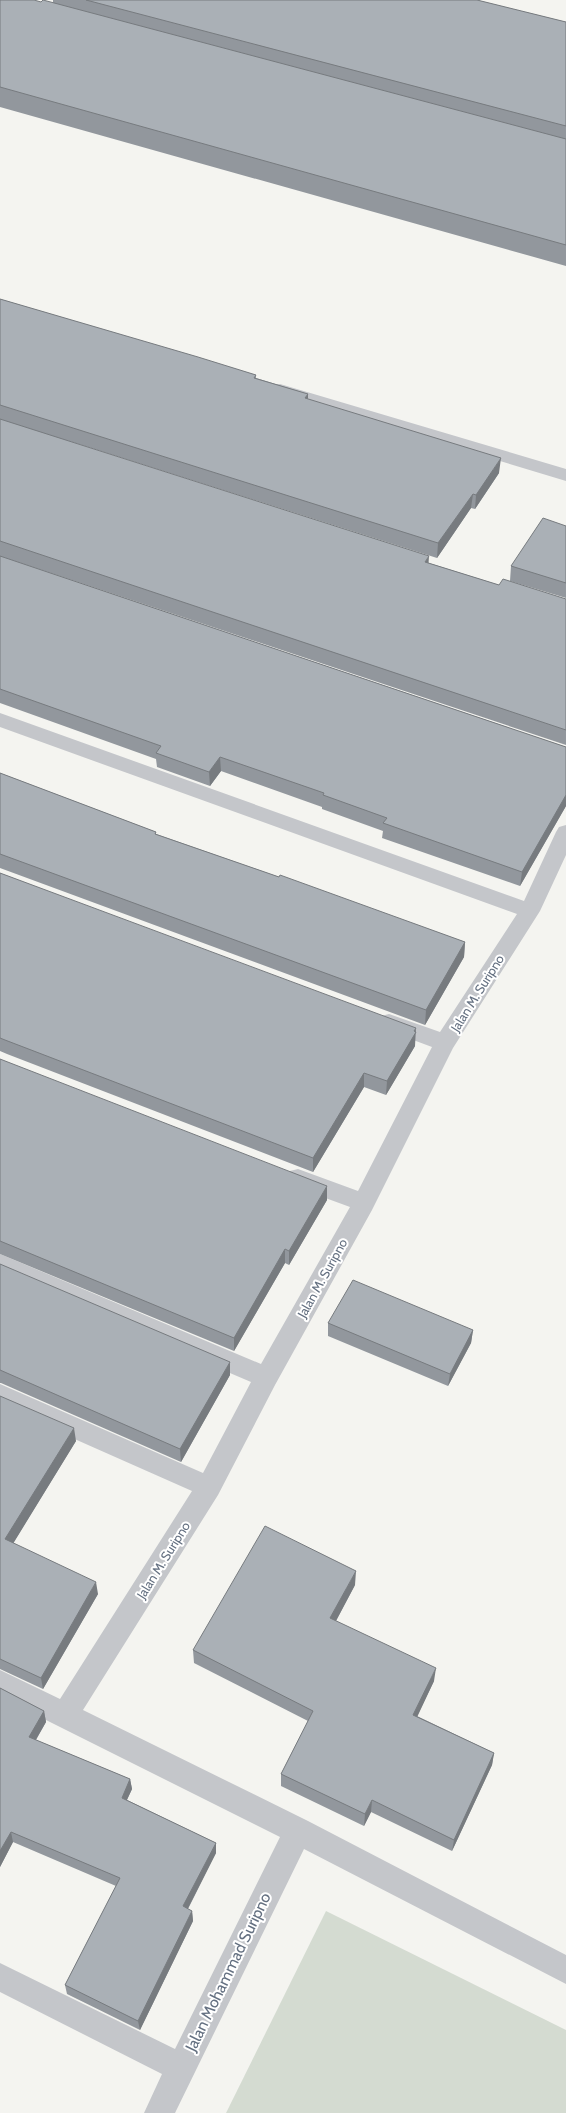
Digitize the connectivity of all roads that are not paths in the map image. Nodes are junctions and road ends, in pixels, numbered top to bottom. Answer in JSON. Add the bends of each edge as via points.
{"nodes":[{"id":1,"x":268,"y":385,"type":"edge"},
{"id":2,"x":566,"y":475,"type":"edge"},
{"id":3,"x":0,"y":720,"type":"edge"},
{"id":4,"x":566,"y":832,"type":"edge"},
{"id":5,"x":530,"y":911,"type":"junction"},
{"id":6,"x":371,"y":1016,"type":"edge"},
{"id":7,"x":446,"y":1043,"type":"junction"},
{"id":8,"x":283,"y":1172,"type":"edge"},
{"id":9,"x":364,"y":1203,"type":"junction"},
{"id":10,"x":0,"y":1264,"type":"edge"},
{"id":11,"x":266,"y":1377,"type":"junction"},
{"id":12,"x":0,"y":1395,"type":"edge"},
{"id":13,"x":209,"y":1487,"type":"junction"},
{"id":14,"x":0,"y":1683,"type":"edge"},
{"id":15,"x":65,"y":1715,"type":"junction"},
{"id":16,"x":298,"y":1831,"type":"junction"},
{"id":17,"x":566,"y":1970,"type":"edge"},
{"id":18,"x":0,"y":1978,"type":"edge"},
{"id":19,"x":181,"y":2068,"type":"junction"},
{"id":20,"x":159,"y":2113,"type":"edge"}],
"edges":[{"from":1,"to":2,"type":"street"},
{"from":3,"to":5,"type":"street"},
{"from":4,"to":5,"type":"street","name":"Jalan M. Suripno"},
{"from":5,"to":7,"type":"street","name":"Jalan M. Suripno"},
{"from":6,"to":7,"type":"street"},
{"from":7,"to":9,"type":"street","name":"Jalan M. Suripno"},
{"from":8,"to":9,"type":"street"},
{"from":9,"to":11,"type":"street","name":"Jalan M. Suripno"},
{"from":10,"to":11,"type":"street"},
{"from":11,"to":13,"type":"street","name":"Jalan M. Suripno"},
{"from":12,"to":13,"type":"street"},
{"from":13,"to":15,"type":"street","name":"Jalan M. Suripno"},
{"from":14,"to":15,"type":"street"},
{"from":15,"to":16,"type":"street"},
{"from":16,"to":17,"type":"street"},
{"from":16,"to":19,"type":"street","name":"Jalan Mohammad Suripno"},
{"from":18,"to":19,"type":"street"},
{"from":19,"to":20,"type":"street","name":"Jalan Mohammad Suripno"}]}
